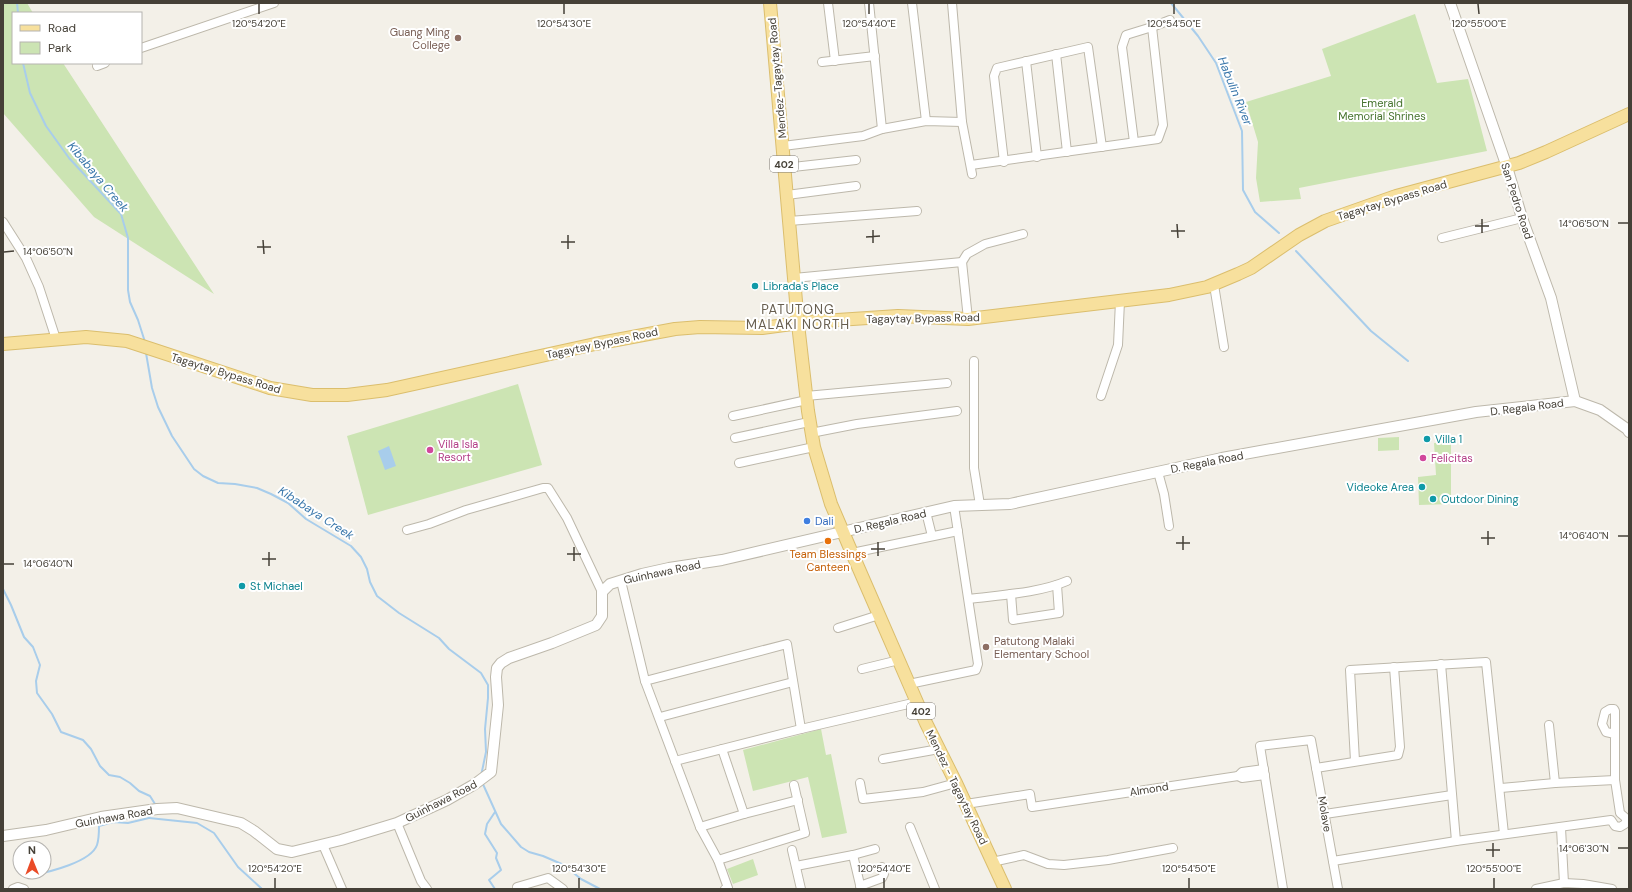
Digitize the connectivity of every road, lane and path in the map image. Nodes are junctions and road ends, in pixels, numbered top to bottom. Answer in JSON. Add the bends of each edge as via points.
{"nodes":[{"id":1,"x":274,"y":3,"type":"edge"},
{"id":2,"x":770,"y":3,"type":"edge"},
{"id":3,"x":828,"y":3,"type":"edge"},
{"id":4,"x":869,"y":3,"type":"edge"},
{"id":5,"x":912,"y":3,"type":"edge"},
{"id":6,"x":952,"y":3,"type":"edge"},
{"id":7,"x":1450,"y":3,"type":"edge"},
{"id":8,"x":1170,"y":20,"type":"dead end"},
{"id":9,"x":1152,"y":27,"type":"junction"},
{"id":10,"x":142,"y":48,"type":"edge"},
{"id":11,"x":1056,"y":54,"type":"junction"},
{"id":12,"x":875,"y":56,"type":"junction"},
{"id":13,"x":835,"y":61,"type":"junction"},
{"id":14,"x":1026,"y":61,"type":"junction"},
{"id":15,"x":822,"y":62,"type":"dead end"},
{"id":16,"x":1629,"y":114,"type":"edge"},
{"id":17,"x":926,"y":121,"type":"junction"},
{"id":18,"x":962,"y":122,"type":"junction"},
{"id":19,"x":882,"y":129,"type":"junction"},
{"id":20,"x":1134,"y":142,"type":"junction"},
{"id":21,"x":783,"y":146,"type":"junction"},
{"id":22,"x":1102,"y":147,"type":"junction"},
{"id":23,"x":1067,"y":152,"type":"junction"},
{"id":24,"x":1037,"y":157,"type":"junction"},
{"id":25,"x":856,"y":160,"type":"dead end"},
{"id":26,"x":1004,"y":162,"type":"junction"},
{"id":27,"x":971,"y":165,"type":"junction"},
{"id":28,"x":1507,"y":167,"type":"junction"},
{"id":29,"x":784,"y":168,"type":"junction"},
{"id":30,"x":972,"y":174,"type":"dead end"},
{"id":31,"x":856,"y":186,"type":"dead end"},
{"id":32,"x":787,"y":195,"type":"junction"},
{"id":33,"x":917,"y":211,"type":"dead end"},
{"id":34,"x":1522,"y":218,"type":"junction"},
{"id":35,"x":789,"y":221,"type":"junction"},
{"id":36,"x":3,"y":222,"type":"edge"},
{"id":37,"x":1023,"y":234,"type":"dead end"},
{"id":38,"x":1442,"y":238,"type":"dead end"},
{"id":39,"x":962,"y":262,"type":"junction"},
{"id":40,"x":794,"y":278,"type":"junction"},
{"id":41,"x":1214,"y":285,"type":"junction"},
{"id":42,"x":1120,"y":301,"type":"junction"},
{"id":43,"x":968,"y":319,"type":"junction"},
{"id":44,"x":798,"y":324,"type":"junction"},
{"id":45,"x":56,"y":339,"type":"junction"},
{"id":46,"x":3,"y":344,"type":"edge"},
{"id":47,"x":1224,"y":347,"type":"dead end"},
{"id":48,"x":974,"y":361,"type":"dead end"},
{"id":49,"x":947,"y":383,"type":"dead end"},
{"id":50,"x":1101,"y":396,"type":"dead end"},
{"id":51,"x":806,"y":398,"type":"junction"},
{"id":52,"x":1575,"y":401,"type":"junction"},
{"id":53,"x":957,"y":411,"type":"dead end"},
{"id":54,"x":733,"y":416,"type":"dead end"},
{"id":55,"x":810,"y":428,"type":"junction"},
{"id":56,"x":1629,"y":432,"type":"edge"},
{"id":57,"x":735,"y":438,"type":"dead end"},
{"id":58,"x":814,"y":447,"type":"junction"},
{"id":59,"x":739,"y":463,"type":"dead end"},
{"id":60,"x":1158,"y":472,"type":"junction"},
{"id":61,"x":980,"y":505,"type":"junction"},
{"id":62,"x":954,"y":506,"type":"junction"},
{"id":63,"x":926,"y":512,"type":"junction"},
{"id":64,"x":1168,"y":526,"type":"dead end"},
{"id":65,"x":407,"y":530,"type":"dead end"},
{"id":66,"x":958,"y":530,"type":"junction"},
{"id":67,"x":842,"y":531,"type":"junction"},
{"id":68,"x":932,"y":536,"type":"junction"},
{"id":69,"x":852,"y":553,"type":"junction"},
{"id":70,"x":621,"y":581,"type":"junction"},
{"id":71,"x":1068,"y":581,"type":"dead end"},
{"id":72,"x":1057,"y":585,"type":"junction"},
{"id":73,"x":602,"y":592,"type":"junction"},
{"id":74,"x":1011,"y":594,"type":"junction"},
{"id":75,"x":969,"y":599,"type":"junction"},
{"id":76,"x":879,"y":615,"type":"junction"},
{"id":77,"x":838,"y":628,"type":"dead end"},
{"id":78,"x":899,"y":660,"type":"junction"},
{"id":79,"x":1440,"y":664,"type":"junction"},
{"id":80,"x":1394,"y":667,"type":"junction"},
{"id":81,"x":862,"y":669,"type":"dead end"},
{"id":82,"x":645,"y":681,"type":"junction"},
{"id":83,"x":793,"y":682,"type":"junction"},
{"id":84,"x":909,"y":684,"type":"junction"},
{"id":85,"x":917,"y":702,"type":"junction"},
{"id":86,"x":660,"y":717,"type":"junction"},
{"id":87,"x":1549,"y":725,"type":"dead end"},
{"id":88,"x":801,"y":729,"type":"junction"},
{"id":89,"x":1615,"y":734,"type":"dead end"},
{"id":90,"x":722,"y":749,"type":"junction"},
{"id":91,"x":939,"y":749,"type":"junction"},
{"id":92,"x":883,"y":759,"type":"dead end"},
{"id":93,"x":675,"y":761,"type":"junction"},
{"id":94,"x":1355,"y":762,"type":"junction"},
{"id":95,"x":1316,"y":768,"type":"junction"},
{"id":96,"x":1264,"y":772,"type":"junction"},
{"id":97,"x":1616,"y":780,"type":"junction"},
{"id":98,"x":860,"y":783,"type":"dead end"},
{"id":99,"x":956,"y":783,"type":"junction"},
{"id":100,"x":1555,"y":783,"type":"junction"},
{"id":101,"x":794,"y":784,"type":"dead end"},
{"id":102,"x":1500,"y":788,"type":"junction"},
{"id":103,"x":1452,"y":795,"type":"junction"},
{"id":104,"x":798,"y":800,"type":"junction"},
{"id":105,"x":966,"y":804,"type":"junction"},
{"id":106,"x":744,"y":814,"type":"junction"},
{"id":107,"x":1325,"y":814,"type":"junction"},
{"id":108,"x":397,"y":823,"type":"junction"},
{"id":109,"x":700,"y":827,"type":"junction"},
{"id":110,"x":910,"y":828,"type":"dead end"},
{"id":111,"x":1561,"y":828,"type":"junction"},
{"id":112,"x":1504,"y":834,"type":"junction"},
{"id":113,"x":3,"y":836,"type":"edge"},
{"id":114,"x":1456,"y":841,"type":"junction"},
{"id":115,"x":323,"y":845,"type":"junction"},
{"id":116,"x":1173,"y":848,"type":"dead end"},
{"id":117,"x":875,"y":849,"type":"dead end"},
{"id":118,"x":792,"y":850,"type":"dead end"},
{"id":119,"x":853,"y":855,"type":"junction"},
{"id":120,"x":718,"y":860,"type":"junction"},
{"id":121,"x":1333,"y":861,"type":"junction"},
{"id":122,"x":992,"y":862,"type":"junction"},
{"id":123,"x":796,"y":866,"type":"junction"},
{"id":124,"x":882,"y":867,"type":"dead end"},
{"id":125,"x":1564,"y":883,"type":"junction"},
{"id":126,"x":861,"y":887,"type":"edge"},
{"id":127,"x":727,"y":888,"type":"edge"},
{"id":128,"x":13,"y":889,"type":"edge"},
{"id":129,"x":24,"y":889,"type":"edge"},
{"id":130,"x":342,"y":889,"type":"edge"},
{"id":131,"x":427,"y":889,"type":"edge"},
{"id":132,"x":518,"y":889,"type":"edge"},
{"id":133,"x":562,"y":889,"type":"edge"},
{"id":134,"x":801,"y":889,"type":"edge"},
{"id":135,"x":935,"y":889,"type":"edge"},
{"id":136,"x":1005,"y":889,"type":"edge"},
{"id":137,"x":1283,"y":889,"type":"edge"},
{"id":138,"x":1338,"y":889,"type":"edge"},
{"id":139,"x":1536,"y":889,"type":"edge"},
{"id":140,"x":1612,"y":889,"type":"edge"}],
"edges":[{"from":1,"to":10,"type":"street"},
{"from":2,"to":21,"type":"main road","name":"Mendez–Tagaytay Road","number":"402"},
{"from":3,"to":13,"type":"street"},
{"from":4,"to":12,"type":"street"},
{"from":5,"to":17,"type":"street"},
{"from":6,"to":18,"type":"street"},
{"from":7,"to":28,"type":"street","name":"San Pedro Road"},
{"from":8,"to":9,"type":"street"},
{"from":9,"to":20,"type":"street","via":[[1126,35],[1122,46]]},
{"from":9,"to":20,"type":"street","via":[[1163,125],[1158,139]]},
{"from":11,"to":14,"type":"street"},
{"from":11,"to":22,"type":"street","via":[[1088,47]]},
{"from":11,"to":23,"type":"street"},
{"from":12,"to":13,"type":"street"},
{"from":12,"to":19,"type":"street"},
{"from":13,"to":15,"type":"street"},
{"from":14,"to":24,"type":"street"},
{"from":14,"to":26,"type":"street","via":[[996,68],[994,76]]},
{"from":16,"to":28,"type":"main road","name":"Tagaytay Bypass Road"},
{"from":17,"to":18,"type":"street"},
{"from":17,"to":19,"type":"street"},
{"from":18,"to":27,"type":"street"},
{"from":19,"to":21,"type":"street","via":[[863,136]]},
{"from":20,"to":22,"type":"street"},
{"from":21,"to":29,"type":"main road","name":"Mendez–Tagaytay Road","number":"402"},
{"from":22,"to":23,"type":"street"},
{"from":23,"to":24,"type":"street"},
{"from":24,"to":26,"type":"street"},
{"from":25,"to":29,"type":"street"},
{"from":26,"to":27,"type":"street"},
{"from":27,"to":30,"type":"street"},
{"from":28,"to":34,"type":"street","name":"San Pedro Road"},
{"from":28,"to":41,"type":"main road","name":"Tagaytay Bypass Road","via":[[1396,196],[1325,221],[1295,237],[1251,268]]},
{"from":29,"to":32,"type":"main road","name":"Mendez–Tagaytay Road","number":"402"},
{"from":31,"to":32,"type":"street"},
{"from":32,"to":35,"type":"main road","name":"Mendez–Tagaytay Road","number":"402"},
{"from":33,"to":35,"type":"street"},
{"from":34,"to":38,"type":"street"},
{"from":34,"to":52,"type":"street","name":"San Pedro Road","via":[[1551,298]]},
{"from":35,"to":40,"type":"main road","name":"Mendez–Tagaytay Road","number":"402"},
{"from":36,"to":45,"type":"street","via":[[26,258],[39,287]]},
{"from":37,"to":39,"type":"street","via":[[985,244],[967,254]]},
{"from":39,"to":40,"type":"street"},
{"from":39,"to":43,"type":"street"},
{"from":40,"to":44,"type":"main road","name":"Mendez–Tagaytay Road","number":"402"},
{"from":41,"to":42,"type":"main road","name":"Tagaytay Bypass Road","via":[[1183,293]]},
{"from":41,"to":47,"type":"street"},
{"from":42,"to":43,"type":"main road","name":"Tagaytay Bypass Road"},
{"from":42,"to":50,"type":"street","via":[[1118,345]]},
{"from":43,"to":44,"type":"main road","name":"Tagaytay Bypass Road","via":[[898,316]]},
{"from":44,"to":45,"type":"main road","name":"Tagaytay Bypass Road","via":[[762,328],[700,327],[662,330],[387,390],[347,395],[312,395],[270,388],[127,342],[86,337]]},
{"from":44,"to":51,"type":"main road","name":"Mendez–Tagaytay Road","number":"402"},
{"from":45,"to":46,"type":"main road","name":"Tagaytay Bypass Road"},
{"from":48,"to":61,"type":"street","via":[[974,468]]},
{"from":49,"to":51,"type":"street"},
{"from":51,"to":54,"type":"street"},
{"from":51,"to":55,"type":"main road","name":"Mendez–Tagaytay Road","number":"402"},
{"from":52,"to":56,"type":"street","via":[[1600,410]]},
{"from":52,"to":60,"type":"street","name":"D. Regala Road","via":[[1476,412]]},
{"from":53,"to":55,"type":"street"},
{"from":55,"to":57,"type":"street"},
{"from":55,"to":58,"type":"main road","name":"Mendez–Tagaytay Road","number":"402"},
{"from":58,"to":59,"type":"street"},
{"from":58,"to":67,"type":"main road","name":"Mendez–Tagaytay Road","number":"402"},
{"from":60,"to":61,"type":"street","name":"D. Regala Road","via":[[1010,504]]},
{"from":60,"to":64,"type":"street"},
{"from":61,"to":62,"type":"street","name":"D. Regala Road"},
{"from":62,"to":63,"type":"street","name":"D. Regala Road"},
{"from":62,"to":66,"type":"street"},
{"from":63,"to":67,"type":"street","name":"D. Regala Road"},
{"from":63,"to":68,"type":"street"},
{"from":65,"to":73,"type":"street","via":[[466,510],[548,488],[567,518]]},
{"from":66,"to":68,"type":"street"},
{"from":66,"to":75,"type":"street"},
{"from":67,"to":69,"type":"main road","name":"Mendez - Tagaytay Road","number":"402"},
{"from":67,"to":70,"type":"street","name":"Guinhawa Road","via":[[722,560],[669,568]]},
{"from":68,"to":69,"type":"street"},
{"from":69,"to":76,"type":"main road","name":"Mendez - Tagaytay Road","number":"402"},
{"from":70,"to":73,"type":"street","name":"Guinhawa Road","via":[[610,584]]},
{"from":70,"to":82,"type":"street"},
{"from":71,"to":72,"type":"street"},
{"from":72,"to":74,"type":"street"},
{"from":72,"to":74,"type":"street","via":[[1059,613],[1013,620]]},
{"from":73,"to":108,"type":"street","name":"Guinhawa Road","via":[[602,616],[596,625],[509,658],[497,668],[498,705],[491,772],[476,784],[447,800]]},
{"from":74,"to":75,"type":"street"},
{"from":75,"to":84,"type":"street","via":[[978,664],[976,670]]},
{"from":76,"to":77,"type":"street"},
{"from":76,"to":78,"type":"main road","name":"Mendez - Tagaytay Road","number":"402"},
{"from":78,"to":81,"type":"street"},
{"from":78,"to":84,"type":"main road","name":"Mendez - Tagaytay Road","number":"402"},
{"from":79,"to":80,"type":"street"},
{"from":79,"to":102,"type":"street","via":[[1486,662]]},
{"from":79,"to":103,"type":"street"},
{"from":80,"to":94,"type":"street","via":[[1400,747],[1398,755]]},
{"from":80,"to":94,"type":"street","via":[[1350,670]]},
{"from":82,"to":83,"type":"street","via":[[787,644]]},
{"from":82,"to":86,"type":"street"},
{"from":83,"to":86,"type":"street"},
{"from":83,"to":88,"type":"street"},
{"from":84,"to":85,"type":"main road","name":"Mendez - Tagaytay Road","number":"402"},
{"from":85,"to":88,"type":"street"},
{"from":85,"to":91,"type":"main road","name":"Mendez - Tagaytay Road","number":"402"},
{"from":86,"to":93,"type":"street"},
{"from":87,"to":100,"type":"street"},
{"from":88,"to":90,"type":"street"},
{"from":89,"to":97,"type":"street"},
{"from":90,"to":93,"type":"street"},
{"from":90,"to":106,"type":"street"},
{"from":91,"to":92,"type":"street"},
{"from":91,"to":99,"type":"main road","name":"Mendez - Tagaytay Road","number":"402"},
{"from":93,"to":109,"type":"street"},
{"from":94,"to":95,"type":"street"},
{"from":95,"to":96,"type":"street","name":"Molave","via":[[1311,740],[1260,746]]},
{"from":95,"to":107,"type":"street","name":"Molave"},
{"from":96,"to":105,"type":"street","name":"Almond","via":[[1242,778],[1238,776],[1032,807],[1030,794]]},
{"from":96,"to":137,"type":"street"},
{"from":97,"to":100,"type":"street"},
{"from":97,"to":111,"type":"street","via":[[1620,813],[1627,819],[1625,824],[1615,826],[1611,820]]},
{"from":98,"to":99,"type":"street","via":[[863,799],[924,792]]},
{"from":99,"to":105,"type":"main road","name":"Mendez - Tagaytay Road","number":"402"},
{"from":100,"to":102,"type":"street"},
{"from":101,"to":104,"type":"street"},
{"from":102,"to":112,"type":"street"},
{"from":103,"to":107,"type":"street"},
{"from":103,"to":114,"type":"street"},
{"from":104,"to":106,"type":"street"},
{"from":104,"to":120,"type":"street","via":[[805,833]]},
{"from":105,"to":122,"type":"main road","name":"Mendez - Tagaytay Road","number":"402"},
{"from":106,"to":109,"type":"street"},
{"from":107,"to":121,"type":"street","name":"Molave"},
{"from":108,"to":115,"type":"street","name":"Guinhawa Road"},
{"from":108,"to":131,"type":"street"},
{"from":109,"to":120,"type":"street"},
{"from":110,"to":135,"type":"street"},
{"from":111,"to":112,"type":"street"},
{"from":111,"to":125,"type":"street"},
{"from":112,"to":114,"type":"street"},
{"from":113,"to":115,"type":"street","name":"Guinhawa Road","via":[[46,830],[101,817],[177,808],[232,820],[254,831],[277,849],[292,852]]},
{"from":114,"to":121,"type":"street"},
{"from":115,"to":130,"type":"street"},
{"from":116,"to":122,"type":"street","via":[[1064,866],[1048,864],[1024,855]]},
{"from":117,"to":119,"type":"street"},
{"from":118,"to":123,"type":"street"},
{"from":119,"to":123,"type":"street"},
{"from":119,"to":126,"type":"street"},
{"from":120,"to":127,"type":"street"},
{"from":121,"to":138,"type":"street","name":"Molave"},
{"from":122,"to":136,"type":"main road","name":"Mendez - Tagaytay Road","number":"402"},
{"from":123,"to":134,"type":"street"},
{"from":124,"to":126,"type":"street","via":[[882,878]]},
{"from":125,"to":139,"type":"street"},
{"from":125,"to":140,"type":"street"},
{"from":128,"to":129,"type":"street"},
{"from":132,"to":133,"type":"street","via":[[517,887],[548,878]]}]}
